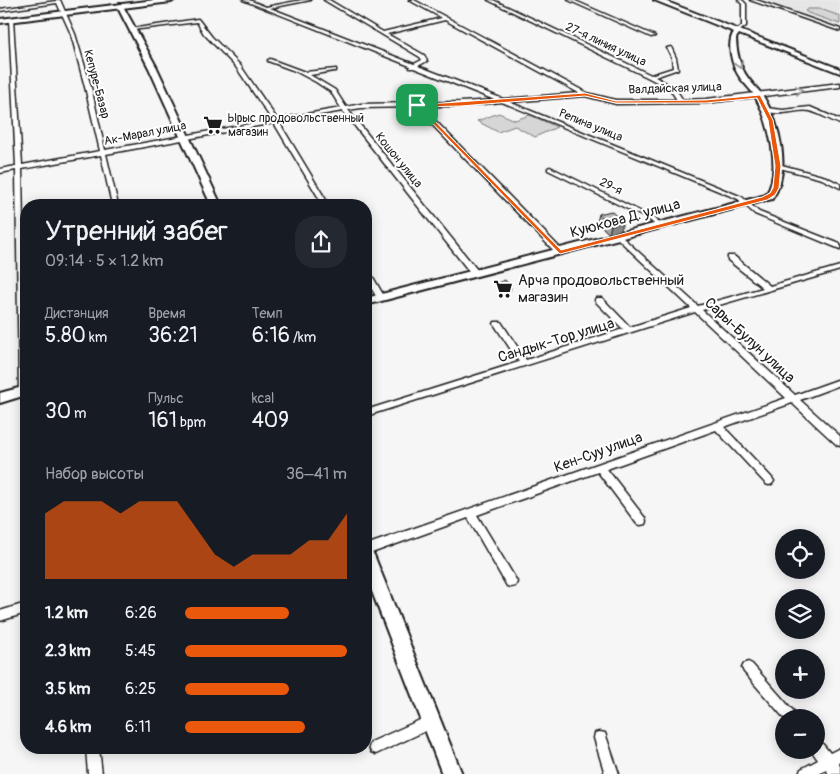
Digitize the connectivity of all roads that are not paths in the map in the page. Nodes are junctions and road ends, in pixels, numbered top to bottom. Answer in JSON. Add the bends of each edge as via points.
{"nodes":[{"id":1,"x":171,"y":0,"type":"edge"},
{"id":2,"x":245,"y":0,"type":"edge"},
{"id":3,"x":309,"y":0,"type":"edge"},
{"id":4,"x":326,"y":0,"type":"edge"},
{"id":5,"x":411,"y":0,"type":"edge"},
{"id":6,"x":490,"y":0,"type":"edge"},
{"id":7,"x":570,"y":0,"type":"edge"},
{"id":8,"x":657,"y":0,"type":"edge"},
{"id":9,"x":740,"y":0,"type":"edge"},
{"id":10,"x":752,"y":0,"type":"edge"},
{"id":11,"x":59,"y":1,"type":"edge"},
{"id":12,"x":120,"y":6,"type":"junction"},
{"id":13,"x":266,"y":8,"type":"junction"},
{"id":14,"x":0,"y":10,"type":"edge"},
{"id":15,"x":64,"y":13,"type":"junction"},
{"id":16,"x":445,"y":19,"type":"junction"},
{"id":17,"x":11,"y":20,"type":"junction"},
{"id":18,"x":0,"y":21,"type":"edge"},
{"id":19,"x":132,"y":29,"type":"junction"},
{"id":20,"x":840,"y":30,"type":"edge"},
{"id":21,"x":738,"y":31,"type":"junction"},
{"id":22,"x":383,"y":33,"type":"junction"},
{"id":23,"x":653,"y":36,"type":"dead end"},
{"id":24,"x":669,"y":48,"type":"dead end"},
{"id":25,"x":270,"y":60,"type":"dead end"},
{"id":26,"x":412,"y":67,"type":"junction"},
{"id":27,"x":334,"y":70,"type":"dead end"},
{"id":28,"x":840,"y":70,"type":"edge"},
{"id":29,"x":304,"y":74,"type":"junction"},
{"id":30,"x":651,"y":77,"type":"junction"},
{"id":31,"x":840,"y":85,"type":"edge"},
{"id":32,"x":585,"y":94,"type":"junction"},
{"id":33,"x":759,"y":96,"type":"junction"},
{"id":34,"x":503,"y":101,"type":"junction"},
{"id":35,"x":681,"y":101,"type":"junction"},
{"id":36,"x":417,"y":105,"type":"junction"},
{"id":37,"x":344,"y":109,"type":"junction"},
{"id":38,"x":766,"y":110,"type":"junction"},
{"id":39,"x":276,"y":121,"type":"junction"},
{"id":40,"x":840,"y":122,"type":"edge"},
{"id":41,"x":186,"y":137,"type":"junction"},
{"id":42,"x":104,"y":152,"type":"junction"},
{"id":43,"x":778,"y":166,"type":"junction"},
{"id":44,"x":19,"y":168,"type":"junction"},
{"id":45,"x":550,"y":169,"type":"dead end"},
{"id":46,"x":0,"y":171,"type":"edge"},
{"id":47,"x":840,"y":186,"type":"edge"},
{"id":48,"x":114,"y":199,"type":"edge"},
{"id":49,"x":213,"y":199,"type":"edge"},
{"id":50,"x":322,"y":199,"type":"edge"},
{"id":51,"x":746,"y":203,"type":"junction"},
{"id":52,"x":20,"y":213,"type":"edge"},
{"id":53,"x":660,"y":226,"type":"junction"},
{"id":54,"x":619,"y":237,"type":"junction"},
{"id":55,"x":840,"y":247,"type":"edge"},
{"id":56,"x":560,"y":252,"type":"junction"},
{"id":57,"x":731,"y":258,"type":"dead end"},
{"id":58,"x":840,"y":268,"type":"edge"},
{"id":59,"x":475,"y":273,"type":"junction"},
{"id":60,"x":372,"y":282,"type":"edge"},
{"id":61,"x":769,"y":289,"type":"junction"},
{"id":62,"x":382,"y":298,"type":"junction"},
{"id":63,"x":372,"y":300,"type":"edge"},
{"id":64,"x":599,"y":300,"type":"dead end"},
{"id":65,"x":697,"y":309,"type":"junction"},
{"id":66,"x":498,"y":324,"type":"dead end"},
{"id":67,"x":629,"y":331,"type":"junction"},
{"id":68,"x":524,"y":364,"type":"junction"},
{"id":69,"x":840,"y":382,"type":"edge"},
{"id":70,"x":20,"y":392,"type":"edge"},
{"id":71,"x":0,"y":398,"type":"edge"},
{"id":72,"x":793,"y":399,"type":"junction"},
{"id":73,"x":372,"y":411,"type":"edge"},
{"id":74,"x":716,"y":425,"type":"junction"},
{"id":75,"x":840,"y":442,"type":"edge"},
{"id":76,"x":600,"y":467,"type":"junction"},
{"id":77,"x":769,"y":481,"type":"dead end"},
{"id":78,"x":471,"y":514,"type":"junction"},
{"id":79,"x":641,"y":521,"type":"dead end"},
{"id":80,"x":372,"y":548,"type":"edge"},
{"id":81,"x":372,"y":571,"type":"edge"},
{"id":82,"x":511,"y":582,"type":"dead end"},
{"id":83,"x":20,"y":610,"type":"edge"},
{"id":84,"x":0,"y":616,"type":"edge"},
{"id":85,"x":748,"y":668,"type":"dead end"},
{"id":86,"x":784,"y":709,"type":"edge"},
{"id":87,"x":431,"y":722,"type":"junction"},
{"id":88,"x":600,"y":738,"type":"dead end"},
{"id":89,"x":376,"y":746,"type":"dead end"},
{"id":90,"x":93,"y":754,"type":"edge"},
{"id":91,"x":834,"y":758,"type":"edge"},
{"id":92,"x":95,"y":774,"type":"edge"},
{"id":93,"x":452,"y":774,"type":"edge"},
{"id":94,"x":612,"y":774,"type":"edge"},
{"id":95,"x":806,"y":774,"type":"edge"},
{"id":96,"x":838,"y":774,"type":"edge"}],
"edges":[{"from":1,"to":12,"type":"main road"},
{"from":2,"to":13,"type":"street","name":"Репина улица"},
{"from":3,"to":13,"type":"street"},
{"from":4,"to":22,"type":"street"},
{"from":5,"to":16,"type":"street"},
{"from":6,"to":30,"type":"street","name":"27-я линия улица"},
{"from":7,"to":23,"type":"street"},
{"from":8,"to":21,"type":"street"},
{"from":9,"to":21,"type":"street","name":"Валдайская улица","via":[[744,4],[744,26]]},
{"from":10,"to":20,"type":"street"},
{"from":11,"to":14,"type":"street"},
{"from":11,"to":15,"type":"street","name":"Кепуре-Базар"},
{"from":12,"to":15,"type":"main road"},
{"from":12,"to":19,"type":"street"},
{"from":13,"to":26,"type":"street","name":"Репина улица"},
{"from":15,"to":17,"type":"main road"},
{"from":15,"to":42,"type":"street","name":"Кепуре-Базар","via":[[73,34]]},
{"from":16,"to":22,"type":"street"},
{"from":16,"to":32,"type":"street"},
{"from":17,"to":18,"type":"main road"},
{"from":17,"to":44,"type":"street"},
{"from":19,"to":39,"type":"street","via":[[198,20],[203,31],[236,63]]},
{"from":19,"to":41,"type":"street"},
{"from":21,"to":28,"type":"street"},
{"from":21,"to":33,"type":"street","name":"Валдайская улица","one_way":true,"via":[[732,43],[742,74]]},
{"from":22,"to":26,"type":"street","via":[[422,56],[425,61]]},
{"from":24,"to":30,"type":"street","via":[[676,69]]},
{"from":25,"to":29,"type":"street","name":"Кошон улица"},
{"from":26,"to":34,"type":"street","name":"Репина улица"},
{"from":27,"to":29,"type":"street"},
{"from":29,"to":37,"type":"street","name":"Кошон улица","via":[[333,91]]},
{"from":30,"to":35,"type":"street","name":"27-я линия улица","via":[[672,88]]},
{"from":33,"to":31,"type":"street","name":"Валдайская улица","one_way":true},
{"from":32,"to":34,"type":"street","name":"Валдайская улица"},
{"from":32,"to":35,"type":"street","name":"Валдайская улица","via":[[616,102]]},
{"from":33,"to":35,"type":"street","name":"Валдайская улица"},
{"from":33,"to":38,"type":"street","name":"Валдайская улица"},
{"from":34,"to":36,"type":"street","name":"Ак-Марал улица"},
{"from":34,"to":51,"type":"street","name":"Репина улица"},
{"from":36,"to":37,"type":"street","name":"Ак-Марал улица"},
{"from":36,"to":56,"type":"street"},
{"from":37,"to":39,"type":"street","name":"Ак-Марал улица"},
{"from":37,"to":59,"type":"street","name":"Кошон улица"},
{"from":38,"to":40,"type":"street","via":[[810,109]]},
{"from":38,"to":43,"type":"street","name":"Валдайская улица"},
{"from":39,"to":41,"type":"street","name":"Ак-Марал улица"},
{"from":39,"to":50,"type":"street"},
{"from":41,"to":42,"type":"street","name":"Ак-Марал улица"},
{"from":41,"to":49,"type":"street"},
{"from":42,"to":44,"type":"street","name":"Ак-Марал улица"},
{"from":42,"to":48,"type":"street","name":"Кепуре-Базар"},
{"from":43,"to":47,"type":"street","via":[[824,178]]},
{"from":43,"to":51,"type":"street","name":"Валдайская улица","via":[[773,194]]},
{"from":44,"to":46,"type":"street","name":"Ак-Марал улица"},
{"from":44,"to":52,"type":"street"},
{"from":45,"to":53,"type":"street","name":"29-я","via":[[650,218]]},
{"from":51,"to":53,"type":"street","name":"Куюкова Д. улица"},
{"from":51,"to":55,"type":"street","name":"Репина улица","via":[[757,213]]},
{"from":53,"to":54,"type":"street","name":"Куюкова Д. улица"},
{"from":54,"to":56,"type":"street","name":"Куюкова Д. улица"},
{"from":54,"to":65,"type":"street","name":"Сары-Булун улица"},
{"from":56,"to":59,"type":"street","name":"Куюкова Д. улица"},
{"from":57,"to":61,"type":"street"},
{"from":58,"to":61,"type":"street","name":"Сандык-Тор улица"},
{"from":59,"to":62,"type":"street","name":"Куюкова Д. улица"},
{"from":60,"to":62,"type":"street"},
{"from":61,"to":65,"type":"street","name":"Сандык-Тор улица"},
{"from":62,"to":63,"type":"street","name":"Куюкова Д. улица"},
{"from":64,"to":67,"type":"street"},
{"from":65,"to":67,"type":"street","name":"Сандык-Тор улица"},
{"from":65,"to":72,"type":"street","name":"Сары-Булун улица"},
{"from":66,"to":68,"type":"street"},
{"from":67,"to":68,"type":"street","name":"Сандык-Тор улица"},
{"from":68,"to":73,"type":"street","name":"Сандык-Тор улица"},
{"from":69,"to":72,"type":"street","name":"Кен-Суу улица"},
{"from":70,"to":71,"type":"street"},
{"from":72,"to":74,"type":"street","name":"Кен-Суу улица"},
{"from":72,"to":75,"type":"street","name":"Сары-Булун улица"},
{"from":74,"to":76,"type":"street","name":"Кен-Суу улица"},
{"from":74,"to":77,"type":"street"},
{"from":76,"to":78,"type":"street","name":"Кен-Суу улица"},
{"from":76,"to":79,"type":"street"},
{"from":78,"to":80,"type":"street","name":"Кен-Суу улица"},
{"from":78,"to":82,"type":"street"},
{"from":81,"to":87,"type":"street"},
{"from":83,"to":84,"type":"street"},
{"from":85,"to":86,"type":"street"},
{"from":87,"to":89,"type":"street"},
{"from":87,"to":93,"type":"street"},
{"from":88,"to":94,"type":"street"},
{"from":90,"to":92,"type":"street"},
{"from":91,"to":95,"type":"street"},
{"from":91,"to":96,"type":"street"}]}
